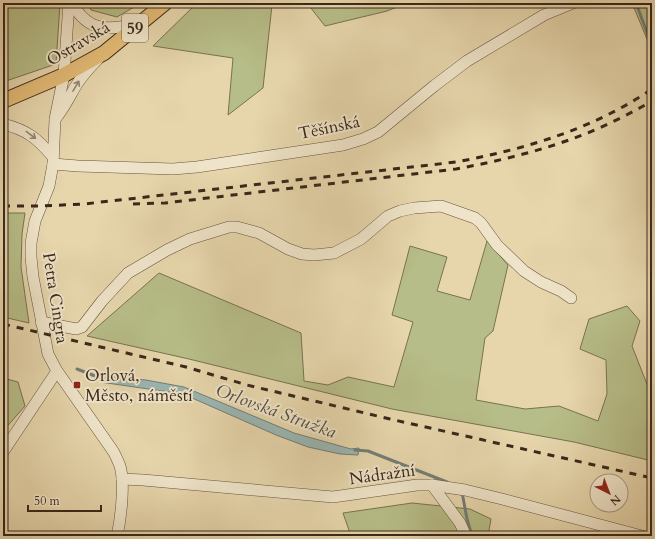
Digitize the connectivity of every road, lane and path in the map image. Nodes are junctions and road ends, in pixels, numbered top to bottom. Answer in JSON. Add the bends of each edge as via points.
{"nodes":[{"id":1,"x":70,"y":3,"type":"edge"},
{"id":2,"x":165,"y":3,"type":"edge"},
{"id":3,"x":573,"y":3,"type":"edge"},
{"id":4,"x":142,"y":22,"type":"junction"},
{"id":5,"x":104,"y":53,"type":"junction"},
{"id":6,"x":64,"y":74,"type":"junction"},
{"id":7,"x":3,"y":101,"type":"edge"},
{"id":8,"x":56,"y":119,"type":"junction"},
{"id":9,"x":3,"y":124,"type":"edge"},
{"id":10,"x":53,"y":160,"type":"junction"},
{"id":11,"x":571,"y":298,"type":"dead end"},
{"id":12,"x":41,"y":322,"type":"junction"},
{"id":13,"x":57,"y":371,"type":"junction"},
{"id":14,"x":3,"y":452,"type":"edge"},
{"id":15,"x":122,"y":479,"type":"junction"},
{"id":16,"x":432,"y":485,"type":"junction"},
{"id":17,"x":117,"y":536,"type":"edge"},
{"id":18,"x":466,"y":536,"type":"edge"},
{"id":19,"x":642,"y":536,"type":"edge"}],
"edges":[{"from":1,"to":4,"type":"street","via":[[93,26],[119,28]]},
{"from":1,"to":6,"type":"street","name":"Petra Cingra"},
{"from":2,"to":4,"type":"main road","name":"Ostravská","number":"59"},
{"from":3,"to":10,"type":"street","name":"Těšínská","via":[[544,15],[467,61],[383,128],[363,139],[198,168],[78,166]]},
{"from":4,"to":5,"type":"main road","name":"Ostravská","number":"59"},
{"from":5,"to":6,"type":"main road","name":"Ostravská","number":"59"},
{"from":8,"to":5,"type":"street","name":"Petra Cingra","one_way":true,"via":[[82,77]]},
{"from":6,"to":7,"type":"main road","name":"Ostravská","number":"59"},
{"from":6,"to":8,"type":"street","name":"Petra Cingra"},
{"from":8,"to":10,"type":"street","name":"Petra Cingra"},
{"from":9,"to":10,"type":"street","one_way":true,"via":[[27,132]]},
{"from":10,"to":12,"type":"street","name":"Petra Cingra","via":[[49,186],[35,221],[31,243],[33,277]]},
{"from":11,"to":12,"type":"street","via":[[524,271],[497,245],[475,218],[441,206],[400,211],[388,216],[350,246],[334,253],[314,255],[288,249],[259,233],[229,227],[190,239],[128,272],[82,327],[76,329]]},
{"from":12,"to":13,"type":"street","name":"Petra Cingra","via":[[48,354]]},
{"from":13,"to":14,"type":"street"},
{"from":13,"to":15,"type":"street","name":"Petra Cingra","via":[[113,451],[120,465]]},
{"from":15,"to":16,"type":"street","name":"Nádražní","via":[[333,497]]},
{"from":15,"to":17,"type":"street","name":"Petra Cingra"},
{"from":16,"to":18,"type":"street","via":[[460,523]]},
{"from":16,"to":19,"type":"street","name":"Nádražní","via":[[465,490]]}]}
